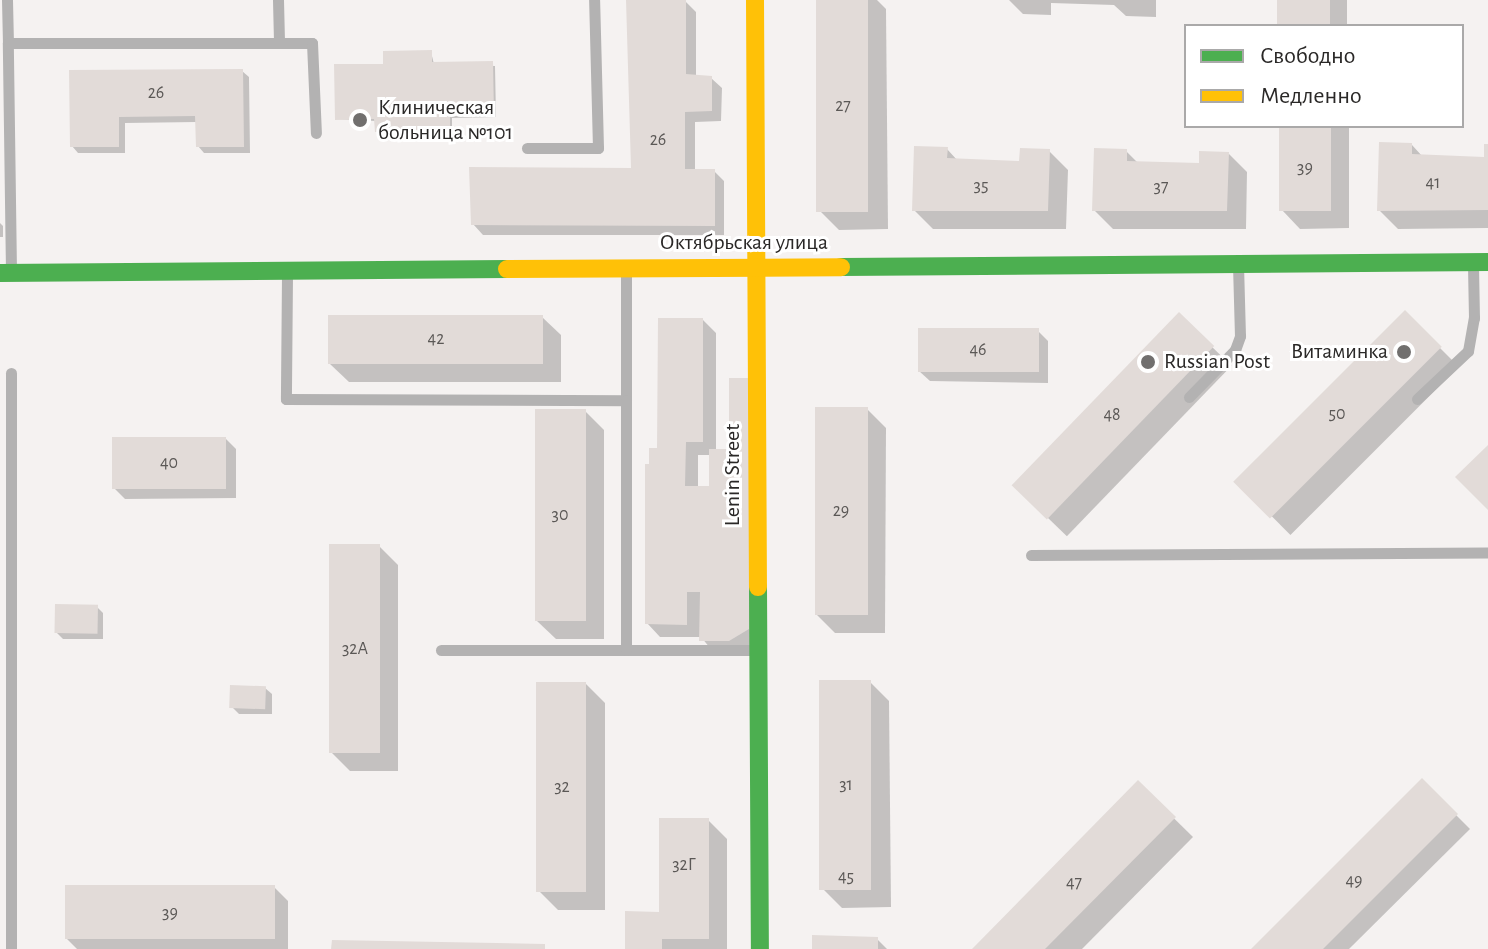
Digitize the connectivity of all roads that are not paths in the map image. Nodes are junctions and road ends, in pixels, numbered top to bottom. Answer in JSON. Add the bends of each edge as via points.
{"nodes":[{"id":1,"x":7,"y":0,"type":"edge"},
{"id":2,"x":278,"y":0,"type":"edge"},
{"id":3,"x":594,"y":0,"type":"edge"},
{"id":4,"x":755,"y":0,"type":"edge"},
{"id":5,"x":279,"y":42,"type":"junction"},
{"id":6,"x":8,"y":43,"type":"junction"},
{"id":7,"x":316,"y":133,"type":"dead end"},
{"id":8,"x":5,"y":138,"type":"edge"},
{"id":9,"x":527,"y":148,"type":"dead end"},
{"id":10,"x":1481,"y":262,"type":"edge"},
{"id":11,"x":1238,"y":264,"type":"junction"},
{"id":12,"x":756,"y":266,"type":"junction"},
{"id":13,"x":626,"y":268,"type":"junction"},
{"id":14,"x":287,"y":270,"type":"junction"},
{"id":15,"x":5,"y":272,"type":"edge"},
{"id":16,"x":11,"y":373,"type":"dead end"},
{"id":17,"x":1189,"y":397,"type":"dead end"},
{"id":18,"x":1417,"y":399,"type":"dead end"},
{"id":19,"x":626,"y":400,"type":"junction"},
{"id":20,"x":1488,"y":553,"type":"edge"},
{"id":21,"x":1031,"y":555,"type":"dead end"},
{"id":22,"x":6,"y":567,"type":"edge"},
{"id":23,"x":441,"y":650,"type":"dead end"},
{"id":24,"x":626,"y":650,"type":"junction"},
{"id":25,"x":758,"y":650,"type":"junction"},
{"id":26,"x":6,"y":766,"type":"edge"},
{"id":27,"x":11,"y":949,"type":"edge"},
{"id":28,"x":760,"y":949,"type":"edge"}],
"edges":[{"from":1,"to":6,"type":"lane"},
{"from":2,"to":5,"type":"lane"},
{"from":3,"to":9,"type":"lane","via":[[598,148]]},
{"from":4,"to":12,"type":"street","name":"Lenin Street"},
{"from":5,"to":6,"type":"lane"},
{"from":5,"to":7,"type":"lane","via":[[312,43]]},
{"from":6,"to":8,"type":"lane"},
{"from":8,"to":15,"type":"lane"},
{"from":10,"to":11,"type":"street","name":"Октябрьская улица"},
{"from":10,"to":18,"type":"lane","via":[[1468,351]]},
{"from":11,"to":12,"type":"street","name":"Октябрьская улица"},
{"from":11,"to":17,"type":"lane","via":[[1240,336],[1235,350]]},
{"from":12,"to":13,"type":"street","name":"Октябрьская улица"},
{"from":12,"to":25,"type":"street","name":"Lenin Street"},
{"from":13,"to":14,"type":"street","name":"Октябрьская улица"},
{"from":13,"to":19,"type":"lane"},
{"from":14,"to":15,"type":"street","name":"Октябрьская улица"},
{"from":14,"to":19,"type":"lane","via":[[286,399]]},
{"from":16,"to":22,"type":"lane"},
{"from":19,"to":24,"type":"lane"},
{"from":20,"to":21,"type":"lane"},
{"from":22,"to":26,"type":"lane"},
{"from":23,"to":24,"type":"lane"},
{"from":24,"to":25,"type":"lane"},
{"from":25,"to":28,"type":"street","name":"Lenin Street"},
{"from":26,"to":27,"type":"lane"}]}
